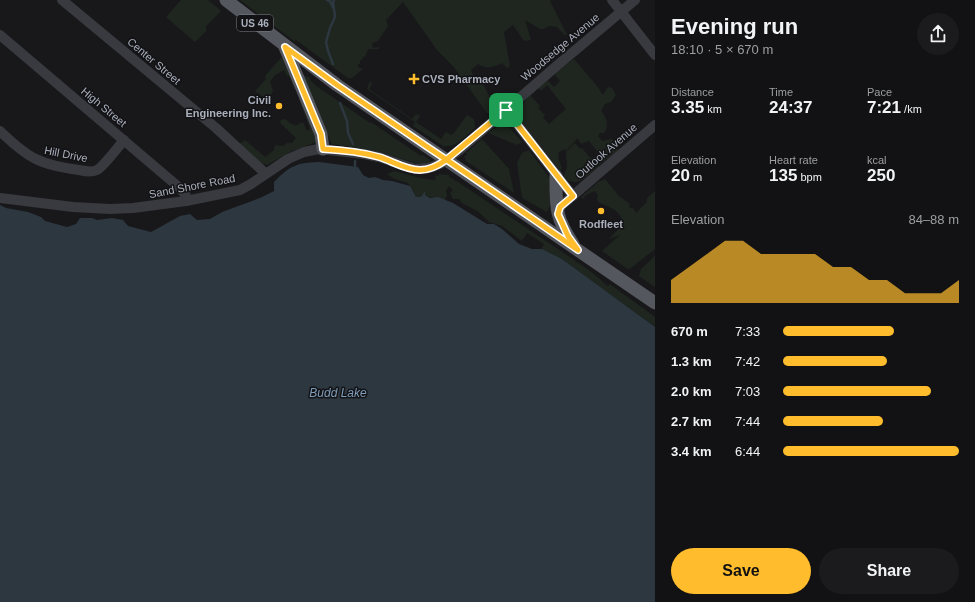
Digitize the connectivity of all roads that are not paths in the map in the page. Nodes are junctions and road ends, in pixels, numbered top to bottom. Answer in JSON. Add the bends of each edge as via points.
{"nodes":[{"id":1,"x":62,"y":0,"type":"edge"},
{"id":2,"x":226,"y":0,"type":"edge"},
{"id":3,"x":612,"y":0,"type":"edge"},
{"id":4,"x":635,"y":0,"type":"edge"},
{"id":5,"x":621,"y":12,"type":"junction"},
{"id":6,"x":0,"y":35,"type":"edge"},
{"id":7,"x":285,"y":47,"type":"junction"},
{"id":8,"x":655,"y":55,"type":"edge"},
{"id":9,"x":506,"y":110,"type":"junction"},
{"id":10,"x":655,"y":125,"type":"edge"},
{"id":11,"x":0,"y":131,"type":"edge"},
{"id":12,"x":124,"y":140,"type":"junction"},
{"id":13,"x":323,"y":149,"type":"junction"},
{"id":14,"x":446,"y":160,"type":"junction"},
{"id":15,"x":265,"y":174,"type":"junction"},
{"id":16,"x":556,"y":176,"type":"junction"},
{"id":17,"x":573,"y":196,"type":"junction"},
{"id":18,"x":0,"y":198,"type":"edge"},
{"id":19,"x":186,"y":201,"type":"junction"},
{"id":20,"x":558,"y":214,"type":"junction"},
{"id":21,"x":578,"y":250,"type":"junction"},
{"id":22,"x":655,"y":302,"type":"edge"}],
"edges":[{"from":1,"to":15,"type":"street","name":"Center Street","via":[[216,128]]},
{"from":2,"to":7,"type":"main road","number":"US 46"},
{"from":3,"to":5,"type":"street"},
{"from":4,"to":5,"type":"street","name":"Woodsedge Avenue"},
{"from":5,"to":8,"type":"street"},
{"from":5,"to":9,"type":"street","name":"Woodsedge Avenue"},
{"from":6,"to":12,"type":"street","name":"High Street"},
{"from":7,"to":13,"type":"main road","via":[[321,134]]},
{"from":7,"to":14,"type":"main road","number":"US 46"},
{"from":9,"to":14,"type":"street","name":"Woodsedge Avenue"},
{"from":9,"to":16,"type":"street"},
{"from":10,"to":17,"type":"street","name":"Outlook Avenue"},
{"from":11,"to":12,"type":"street","name":"Hill Drive","via":[[36,160],[57,167],[92,172],[99,169]]},
{"from":12,"to":19,"type":"street","name":"High Street","via":[[181,189]]},
{"from":13,"to":14,"type":"street","name":"Sand Shore Road","via":[[379,157],[417,170],[429,168]]},
{"from":13,"to":15,"type":"street","name":"Sand Shore Road","via":[[292,156]]},
{"from":14,"to":21,"type":"main road","number":"US 46"},
{"from":15,"to":19,"type":"street","name":"Sand Shore Road","via":[[240,190]]},
{"from":16,"to":17,"type":"street"},
{"from":16,"to":20,"type":"main road"},
{"from":17,"to":20,"type":"street","name":"Outlook Avenue","via":[[560,207]]},
{"from":18,"to":19,"type":"street","name":"Sand Shore Road","via":[[110,209]]},
{"from":20,"to":21,"type":"main road"},
{"from":21,"to":22,"type":"main road","number":"US 46"}]}
